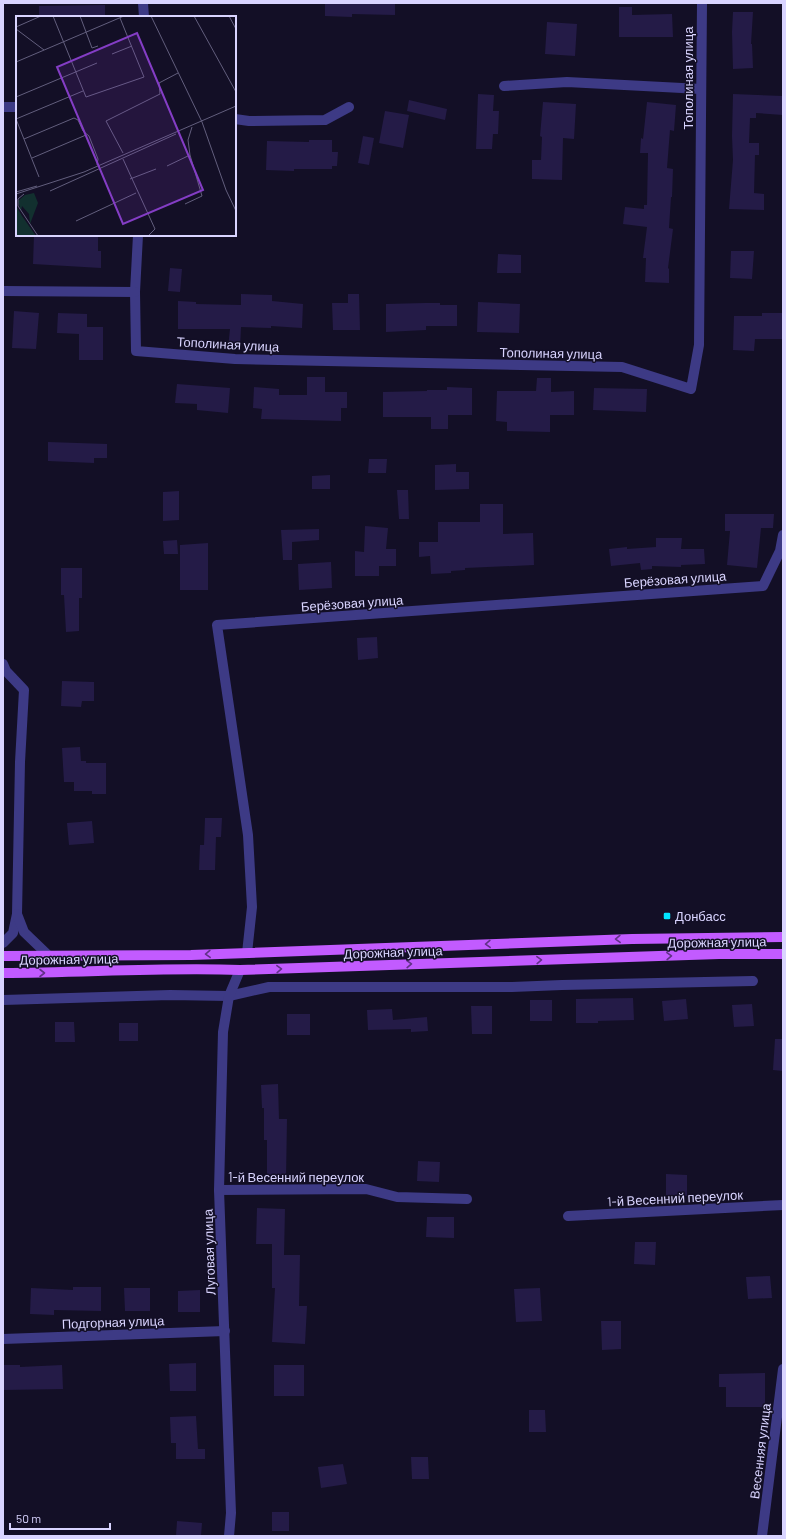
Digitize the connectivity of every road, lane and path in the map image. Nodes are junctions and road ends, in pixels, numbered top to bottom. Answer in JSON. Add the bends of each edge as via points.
{"nodes":[{"id":1,"x":143,"y":3,"type":"edge"},
{"id":2,"x":702,"y":3,"type":"edge"},
{"id":3,"x":144,"y":16,"type":"edge"},
{"id":4,"x":504,"y":86,"type":"dead end"},
{"id":5,"x":701,"y":90,"type":"junction"},
{"id":6,"x":3,"y":107,"type":"edge"},
{"id":7,"x":16,"y":107,"type":"edge"},
{"id":8,"x":350,"y":107,"type":"dead end"},
{"id":9,"x":236,"y":119,"type":"edge"},
{"id":10,"x":138,"y":236,"type":"edge"},
{"id":11,"x":3,"y":291,"type":"edge"},
{"id":12,"x":135,"y":292,"type":"junction"},
{"id":13,"x":783,"y":535,"type":"edge"},
{"id":14,"x":4,"y":669,"type":"edge"},
{"id":15,"x":17,"y":914,"type":"junction"},
{"id":16,"x":783,"y":937,"type":"edge"},
{"id":17,"x":3,"y":943,"type":"edge"},
{"id":18,"x":247,"y":953,"type":"junction"},
{"id":19,"x":783,"y":954,"type":"edge"},
{"id":20,"x":3,"y":956,"type":"edge"},
{"id":21,"x":49,"y":956,"type":"junction"},
{"id":22,"x":240,"y":970,"type":"junction"},
{"id":23,"x":3,"y":973,"type":"edge"},
{"id":24,"x":753,"y":981,"type":"dead end"},
{"id":25,"x":229,"y":996,"type":"junction"},
{"id":26,"x":3,"y":1000,"type":"edge"},
{"id":27,"x":219,"y":1190,"type":"junction"},
{"id":28,"x":467,"y":1199,"type":"dead end"},
{"id":29,"x":783,"y":1205,"type":"edge"},
{"id":30,"x":568,"y":1216,"type":"dead end"},
{"id":31,"x":225,"y":1331,"type":"junction"},
{"id":32,"x":3,"y":1339,"type":"edge"},
{"id":33,"x":783,"y":1369,"type":"edge"},
{"id":34,"x":229,"y":1536,"type":"edge"},
{"id":35,"x":762,"y":1536,"type":"edge"}],
"edges":[{"from":1,"to":3,"type":"street"},
{"from":2,"to":5,"type":"street","name":"Тополиная улица"},
{"from":4,"to":5,"type":"street","via":[[566,82]]},
{"from":5,"to":12,"type":"street","name":"Тополиная улица","via":[[699,345],[692,389],[622,367],[235,359],[136,351]]},
{"from":6,"to":7,"type":"street"},
{"from":8,"to":9,"type":"street","via":[[325,120]]},
{"from":10,"to":12,"type":"street","name":"Тополиная улица"},
{"from":11,"to":12,"type":"street"},
{"from":13,"to":18,"type":"street","name":"Берёзовая улица","via":[[780,551],[763,586],[217,626],[248,835],[252,907]]},
{"from":14,"to":15,"type":"street","via":[[24,690]]},
{"from":15,"to":17,"type":"street","via":[[13,933]]},
{"from":15,"to":21,"type":"street","via":[[24,932]]},
{"from":16,"to":18,"type":"main road","name":"Дорожная улица","one_way":true,"via":[[632,939]]},
{"from":18,"to":21,"type":"main road","name":"Дорожная улица","one_way":true},
{"from":22,"to":19,"type":"main road","name":"Дорожная улица","one_way":true},
{"from":20,"to":21,"type":"main road","name":"Дорожная улица"},
{"from":23,"to":22,"type":"main road","name":"Дорожная улица","one_way":true,"via":[[190,968]]},
{"from":22,"to":25,"type":"street","name":"Луговая улица"},
{"from":24,"to":25,"type":"street","via":[[512,987],[269,987]]},
{"from":25,"to":26,"type":"street","via":[[170,995]]},
{"from":25,"to":27,"type":"street","name":"Луговая улица","via":[[223,1032]]},
{"from":27,"to":28,"type":"street","name":"1-й Весенний переулок","via":[[366,1189],[397,1197]]},
{"from":27,"to":31,"type":"street","name":"Луговая улица"},
{"from":29,"to":30,"type":"street","name":"1-й Весенний переулок"},
{"from":31,"to":32,"type":"street","name":"Подгорная улица"},
{"from":31,"to":34,"type":"street","name":"Луговая улица","via":[[231,1513]]},
{"from":33,"to":35,"type":"street","name":"Весенняя улица"}]}
